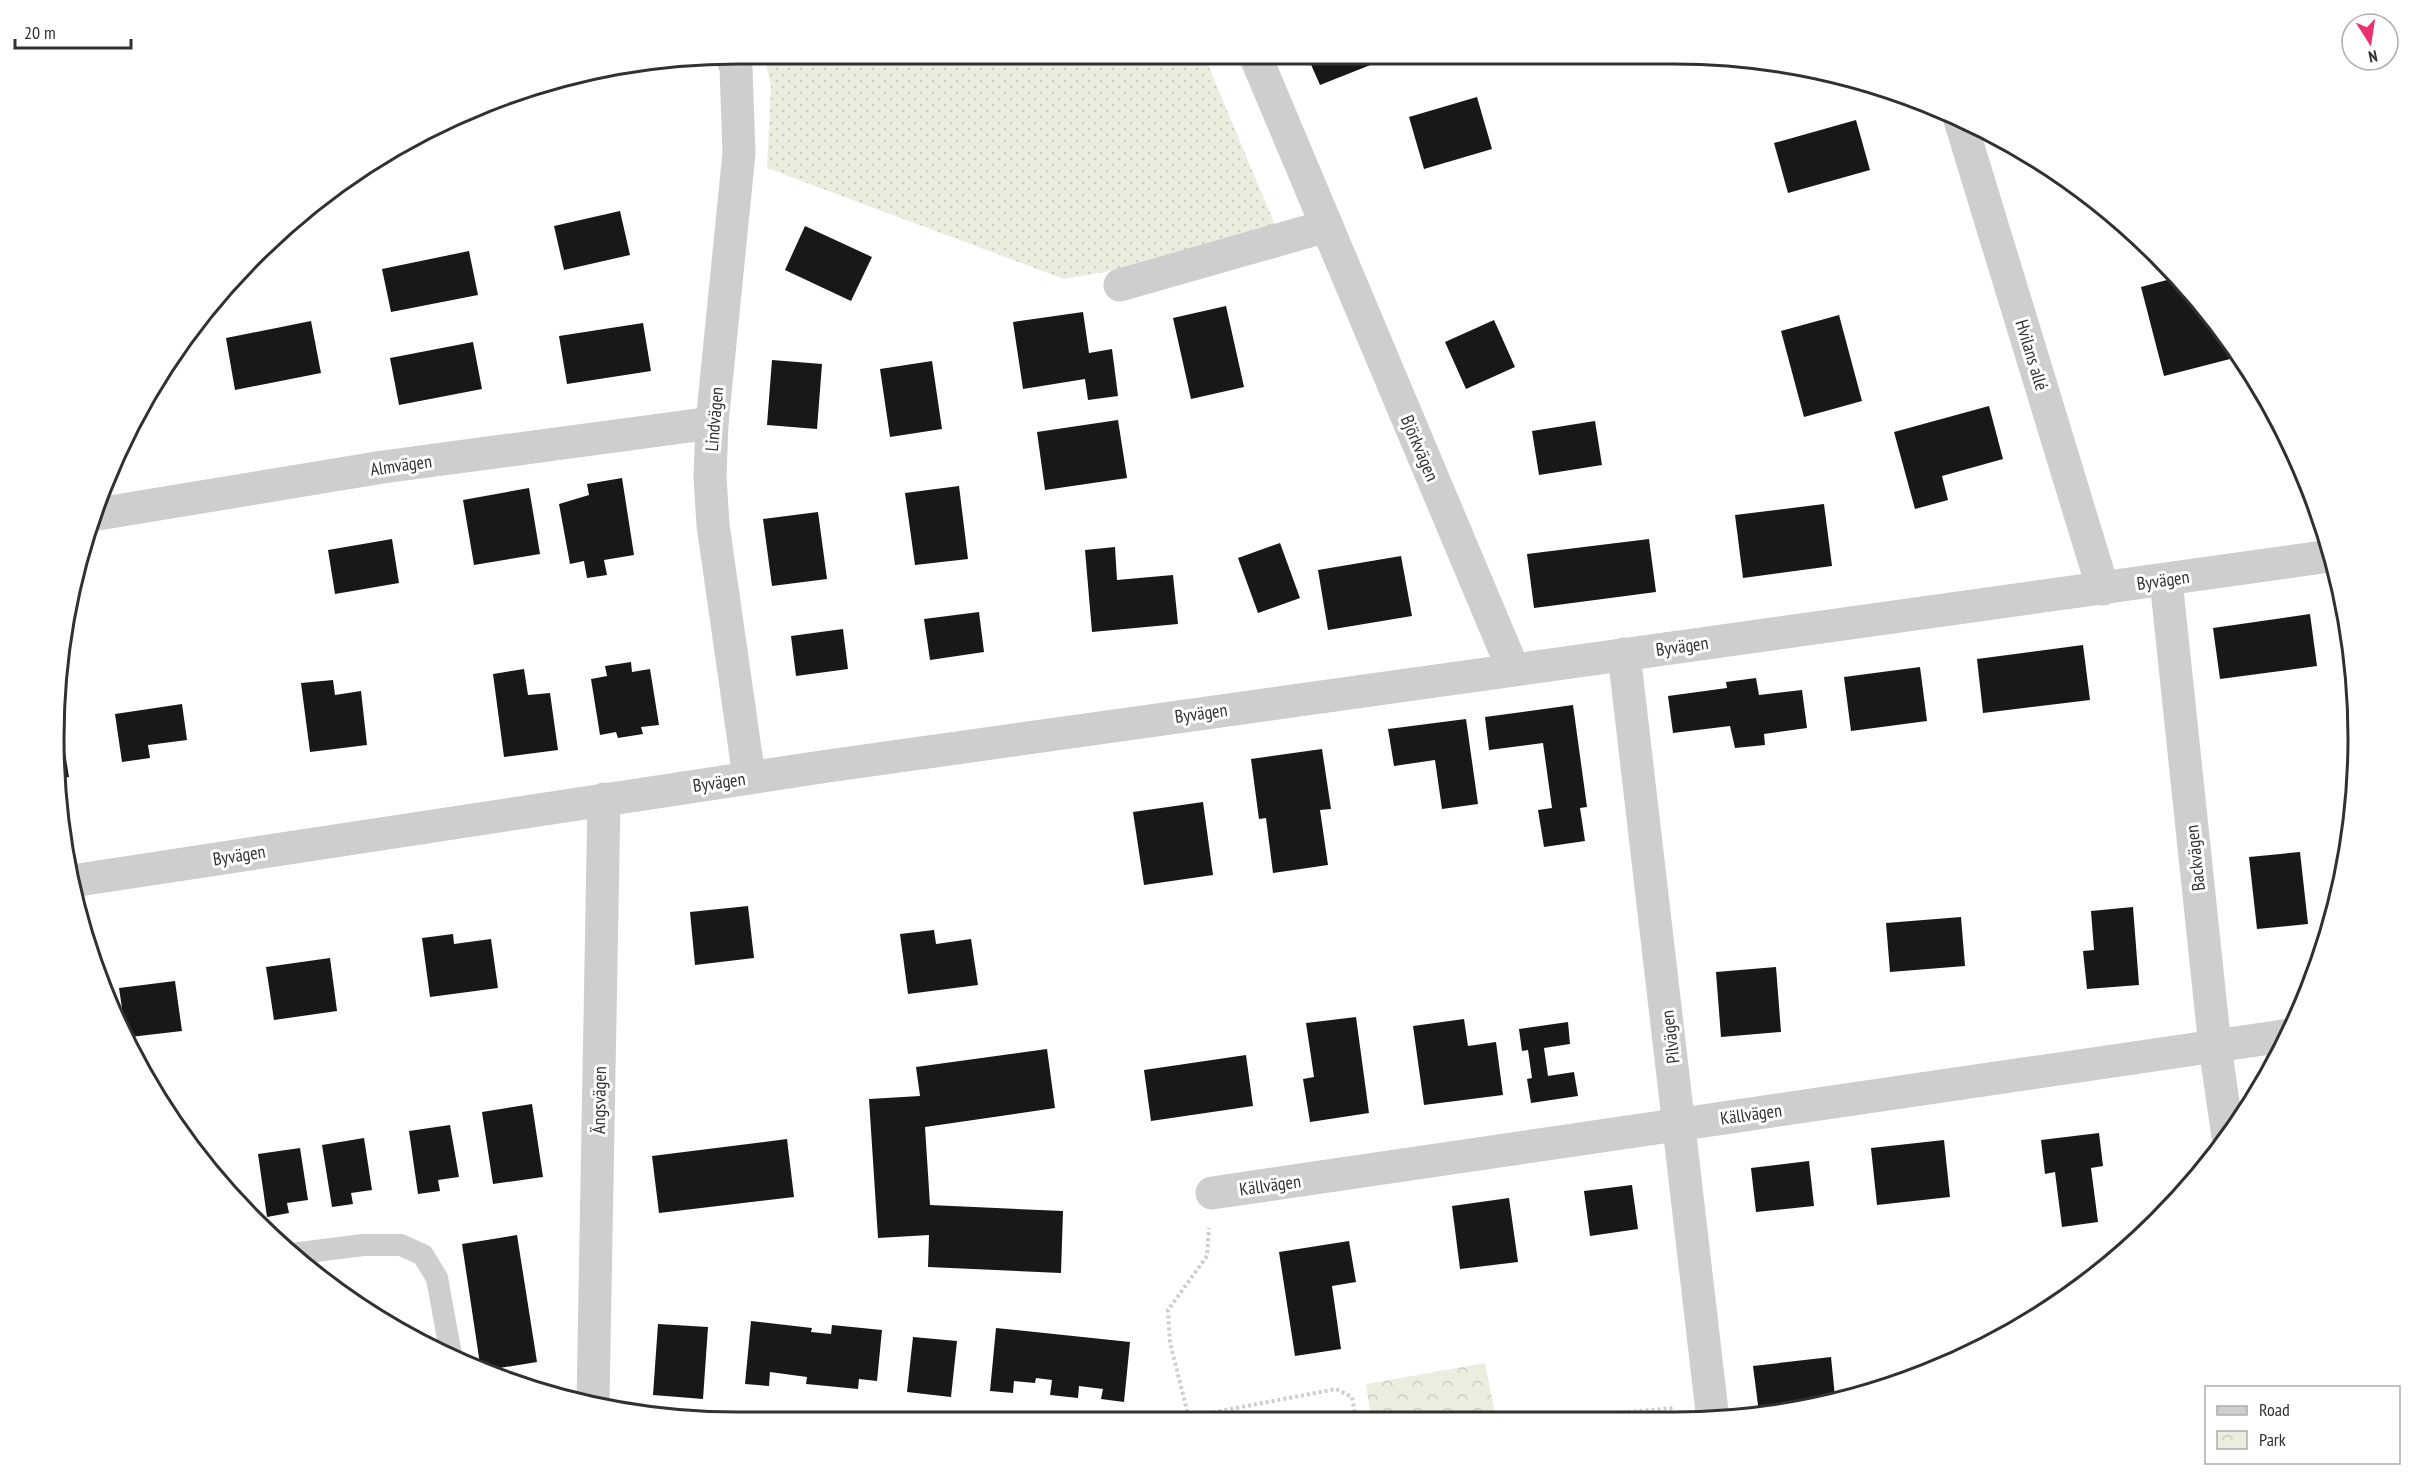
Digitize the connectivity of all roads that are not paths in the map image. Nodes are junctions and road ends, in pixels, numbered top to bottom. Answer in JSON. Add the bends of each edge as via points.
{"nodes":[{"id":1,"x":735,"y":64,"type":"edge"},
{"id":2,"x":1259,"y":64,"type":"edge"},
{"id":3,"x":1963,"y":130,"type":"edge"},
{"id":4,"x":1327,"y":226,"type":"junction"},
{"id":5,"x":1120,"y":285,"type":"dead end"},
{"id":6,"x":712,"y":423,"type":"junction"},
{"id":7,"x":103,"y":513,"type":"edge"},
{"id":8,"x":2323,"y":557,"type":"edge"},
{"id":9,"x":2166,"y":580,"type":"junction"},
{"id":10,"x":2103,"y":589,"type":"junction"},
{"id":11,"x":1624,"y":654,"type":"junction"},
{"id":12,"x":1513,"y":669,"type":"junction"},
{"id":13,"x":749,"y":777,"type":"junction"},
{"id":14,"x":604,"y":799,"type":"junction"},
{"id":15,"x":80,"y":880,"type":"edge"},
{"id":16,"x":2277,"y":1037,"type":"edge"},
{"id":17,"x":2215,"y":1047,"type":"junction"},
{"id":18,"x":2226,"y":1123,"type":"edge"},
{"id":19,"x":1680,"y":1125,"type":"junction"},
{"id":20,"x":1212,"y":1193,"type":"road end"},
{"id":21,"x":304,"y":1252,"type":"edge"},
{"id":22,"x":449,"y":1346,"type":"edge"},
{"id":23,"x":593,"y":1396,"type":"edge"},
{"id":24,"x":1712,"y":1410,"type":"edge"}],
"edges":[{"from":1,"to":6,"type":"street","name":"Lindvägen","via":[[739,153]]},
{"from":2,"to":4,"type":"street","name":"Björkvägen"},
{"from":3,"to":10,"type":"street","name":"Hvilans allé"},
{"from":4,"to":5,"type":"street"},
{"from":4,"to":12,"type":"street","name":"Björkvägen"},
{"from":6,"to":7,"type":"street","name":"Almvägen","via":[[383,467]]},
{"from":6,"to":13,"type":"street","name":"Lindvägen","via":[[713,525]]},
{"from":8,"to":9,"type":"street","name":"Byvägen"},
{"from":9,"to":10,"type":"street","name":"Byvägen"},
{"from":9,"to":17,"type":"street","name":"Backvägen"},
{"from":10,"to":11,"type":"street","name":"Byvägen"},
{"from":11,"to":12,"type":"street","name":"Byvägen"},
{"from":11,"to":19,"type":"street","name":"Pilvägen"},
{"from":12,"to":13,"type":"street","name":"Byvägen"},
{"from":13,"to":14,"type":"street","name":"Byvägen"},
{"from":14,"to":15,"type":"street","name":"Byvägen"},
{"from":14,"to":23,"type":"street","name":"Ängsvägen"},
{"from":16,"to":17,"type":"street","name":"Källvägen"},
{"from":17,"to":18,"type":"street","name":"Backvägen"},
{"from":17,"to":19,"type":"street","name":"Källvägen"},
{"from":19,"to":20,"type":"street","name":"Källvägen"},
{"from":19,"to":24,"type":"street","name":"Pilvägen"},
{"from":21,"to":22,"type":"lane","via":[[401,1245],[423,1254],[437,1278]]}]}
